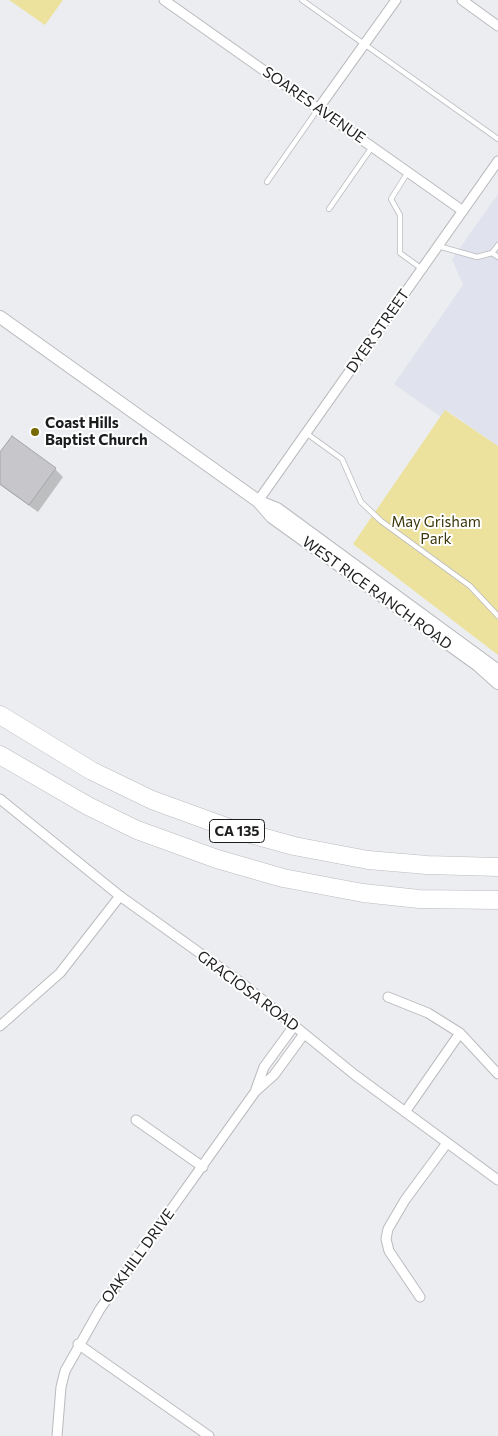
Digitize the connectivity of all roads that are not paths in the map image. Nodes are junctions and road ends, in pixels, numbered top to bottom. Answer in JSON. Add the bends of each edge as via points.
{"nodes":[{"id":1,"x":302,"y":0,"type":"edge"},
{"id":2,"x":396,"y":0,"type":"edge"},
{"id":3,"x":462,"y":0,"type":"edge"},
{"id":4,"x":171,"y":2,"type":"edge"},
{"id":5,"x":498,"y":26,"type":"edge"},
{"id":6,"x":364,"y":44,"type":"junction"},
{"id":7,"x":318,"y":109,"type":"junction"},
{"id":8,"x":498,"y":139,"type":"edge"},
{"id":9,"x":372,"y":147,"type":"junction"},
{"id":10,"x":498,"y":161,"type":"edge"},
{"id":11,"x":408,"y":172,"type":"junction"},
{"id":12,"x":267,"y":182,"type":"dead end"},
{"id":13,"x":329,"y":209,"type":"dead end"},
{"id":14,"x":463,"y":211,"type":"junction"},
{"id":15,"x":498,"y":245,"type":"edge"},
{"id":16,"x":438,"y":246,"type":"junction"},
{"id":17,"x":492,"y":253,"type":"junction"},
{"id":18,"x":498,"y":256,"type":"edge"},
{"id":19,"x":422,"y":269,"type":"junction"},
{"id":20,"x":0,"y":317,"type":"edge"},
{"id":21,"x":306,"y":433,"type":"junction"},
{"id":22,"x":258,"y":501,"type":"junction"},
{"id":23,"x":498,"y":616,"type":"edge"},
{"id":24,"x":498,"y":671,"type":"edge"},
{"id":25,"x":498,"y":683,"type":"edge"},
{"id":26,"x":0,"y":715,"type":"edge"},
{"id":27,"x":0,"y":755,"type":"edge"},
{"id":28,"x":0,"y":799,"type":"edge"},
{"id":29,"x":498,"y":866,"type":"edge"},
{"id":30,"x":120,"y":896,"type":"junction"},
{"id":31,"x":498,"y":900,"type":"edge"},
{"id":32,"x":388,"y":997,"type":"dead end"},
{"id":33,"x":0,"y":1026,"type":"edge"},
{"id":34,"x":294,"y":1026,"type":"junction"},
{"id":35,"x":304,"y":1034,"type":"junction"},
{"id":36,"x":460,"y":1034,"type":"junction"},
{"id":37,"x":498,"y":1074,"type":"edge"},
{"id":38,"x":255,"y":1092,"type":"junction"},
{"id":39,"x":405,"y":1112,"type":"junction"},
{"id":40,"x":136,"y":1120,"type":"dead end"},
{"id":41,"x":447,"y":1143,"type":"junction"},
{"id":42,"x":203,"y":1167,"type":"junction"},
{"id":43,"x":498,"y":1180,"type":"edge"},
{"id":44,"x":420,"y":1297,"type":"dead end"},
{"id":45,"x":78,"y":1344,"type":"junction"},
{"id":46,"x":57,"y":1436,"type":"edge"},
{"id":47,"x":209,"y":1436,"type":"edge"}],
"edges":[{"from":1,"to":6,"type":"lane"},
{"from":2,"to":6,"type":"street"},
{"from":3,"to":5,"type":"street"},
{"from":4,"to":7,"type":"street","name":"SOARES AVENUE"},
{"from":6,"to":7,"type":"street"},
{"from":6,"to":8,"type":"lane"},
{"from":7,"to":9,"type":"street","name":"SOARES AVENUE"},
{"from":7,"to":12,"type":"lane"},
{"from":9,"to":11,"type":"street","name":"SOARES AVENUE"},
{"from":9,"to":13,"type":"lane"},
{"from":10,"to":14,"type":"street","name":"DYER STREET"},
{"from":11,"to":14,"type":"street","name":"SOARES AVENUE"},
{"from":11,"to":19,"type":"lane","via":[[391,199],[400,215],[400,253]]},
{"from":14,"to":16,"type":"street","name":"DYER STREET"},
{"from":15,"to":17,"type":"lane"},
{"from":16,"to":17,"type":"lane","via":[[477,257]]},
{"from":16,"to":19,"type":"street","name":"DYER STREET"},
{"from":17,"to":18,"type":"lane"},
{"from":19,"to":21,"type":"street","name":"DYER STREET"},
{"from":20,"to":22,"type":"main road","name":"WEST RICE RANCH ROAD"},
{"from":21,"to":22,"type":"street","name":"DYER STREET"},
{"from":21,"to":23,"type":"lane","via":[[342,459],[361,502],[381,521],[470,586]]},
{"from":22,"to":24,"type":"main road","name":"WEST RICE RANCH ROAD","via":[[277,509]]},
{"from":22,"to":25,"type":"main road","name":"WEST RICE RANCH ROAD","via":[[272,517]]},
{"from":26,"to":29,"type":"highway","number":"CA 135","via":[[92,771],[152,800],[229,828],[294,846],[368,860]]},
{"from":27,"to":31,"type":"highway","number":"CA 135","via":[[137,830],[217,859],[283,878],[363,893]]},
{"from":28,"to":30,"type":"street","name":"GRACIOSA ROAD"},
{"from":30,"to":33,"type":"street","via":[[60,973]]},
{"from":30,"to":34,"type":"street","name":"GRACIOSA ROAD","via":[[243,984]]},
{"from":32,"to":36,"type":"street","via":[[428,1013]]},
{"from":34,"to":35,"type":"street","name":"GRACIOSA ROAD"},
{"from":34,"to":38,"type":"street","name":"OAKHILL DRIVE","via":[[264,1067]]},
{"from":35,"to":38,"type":"street","name":"OAKHILL DRIVE","via":[[274,1075]]},
{"from":35,"to":39,"type":"street","name":"GRACIOSA ROAD"},
{"from":36,"to":37,"type":"street"},
{"from":36,"to":39,"type":"street"},
{"from":38,"to":42,"type":"street","name":"OAKHILL DRIVE"},
{"from":39,"to":41,"type":"street","name":"GRACIOSA ROAD"},
{"from":40,"to":42,"type":"street"},
{"from":41,"to":43,"type":"street","name":"GRACIOSA ROAD"},
{"from":41,"to":44,"type":"street","via":[[404,1200],[386,1239],[390,1251]]},
{"from":42,"to":45,"type":"street","name":"OAKHILL DRIVE"},
{"from":45,"to":46,"type":"street","name":"OAKHILL DRIVE","via":[[61,1387]]},
{"from":45,"to":47,"type":"street"}]}
